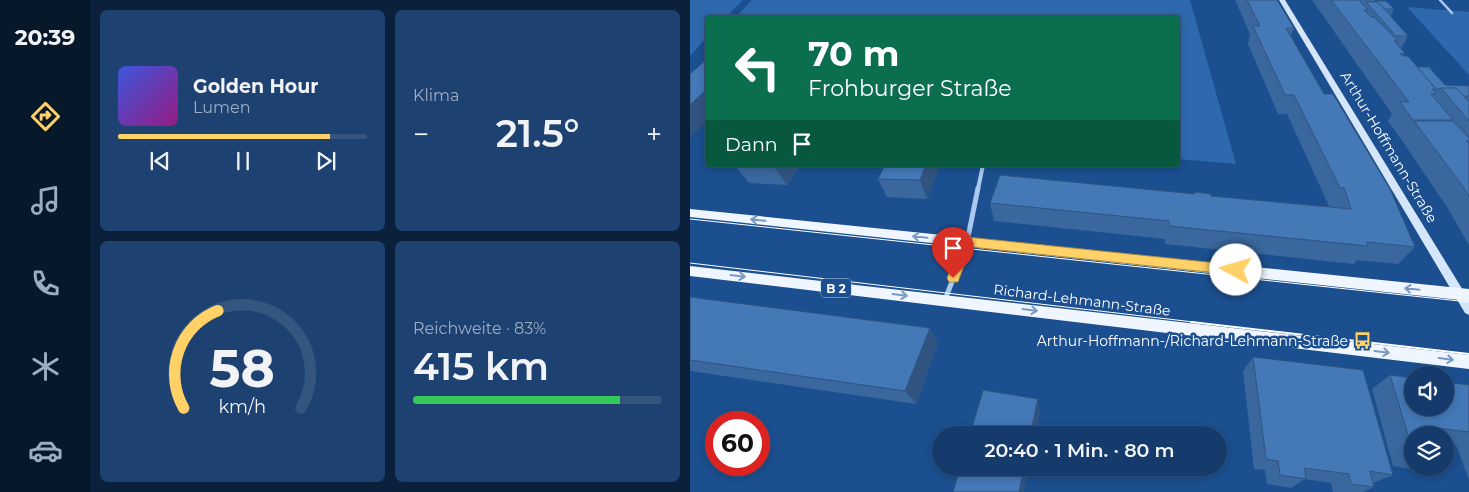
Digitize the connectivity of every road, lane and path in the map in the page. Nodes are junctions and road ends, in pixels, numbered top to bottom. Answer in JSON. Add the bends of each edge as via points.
{"nodes":[{"id":1,"x":1282,"y":0,"type":"edge"},
{"id":2,"x":1440,"y":0,"type":"edge"},
{"id":3,"x":1452,"y":14,"type":"dead end"},
{"id":4,"x":983,"y":167,"type":"edge"},
{"id":5,"x":690,"y":212,"type":"edge"},
{"id":6,"x":967,"y":242,"type":"junction"},
{"id":7,"x":690,"y":271,"type":"edge"},
{"id":8,"x":1465,"y":295,"type":"edge"},
{"id":9,"x":945,"y":300,"type":"junction"},
{"id":10,"x":1469,"y":310,"type":"edge"},
{"id":11,"x":1469,"y":362,"type":"edge"}],
"edges":[{"from":1,"to":8,"type":"street","name":"Arthur-Hoffmann-Straße"},
{"from":2,"to":3,"type":"lane"},
{"from":4,"to":6,"type":"street"},
{"from":6,"to":5,"type":"main road","one_way":true},
{"from":8,"to":6,"type":"main road","one_way":true},
{"from":6,"to":9,"type":"street"},
{"from":7,"to":9,"type":"main road","name":"Richard-Lehmann-Straße","number":"B 2","one_way":true},
{"from":8,"to":10,"type":"street","name":"Arthur-Hoffmann-Straße"},
{"from":9,"to":11,"type":"main road","name":"Richard-Lehmann-Straße","number":"B 2","one_way":true}]}
